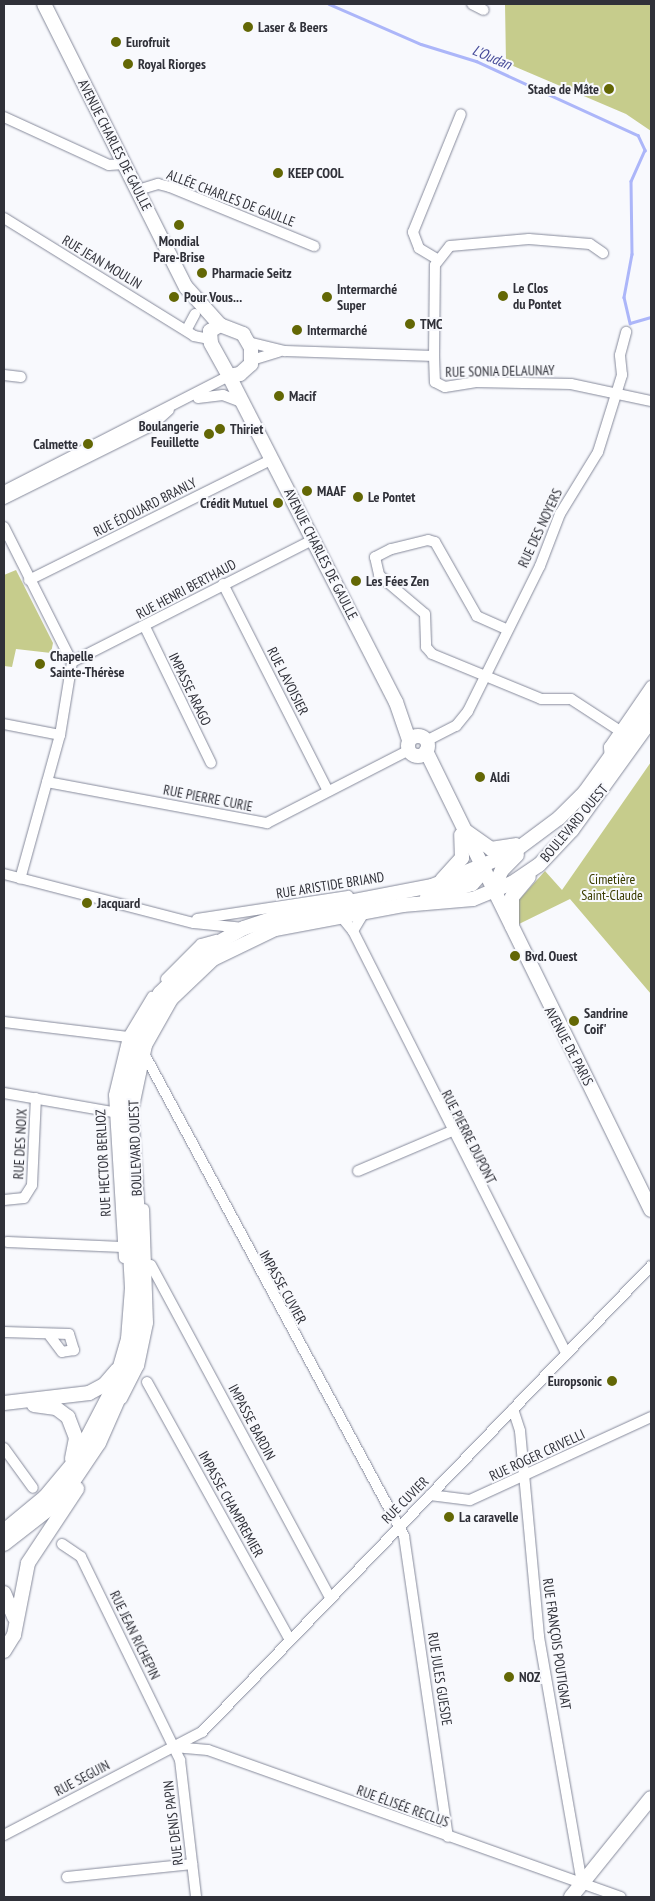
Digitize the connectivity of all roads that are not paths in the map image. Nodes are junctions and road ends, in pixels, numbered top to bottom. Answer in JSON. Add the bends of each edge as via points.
{"nodes":[{"id":1,"x":44,"y":4,"type":"edge"},
{"id":2,"x":472,"y":4,"type":"edge"},
{"id":3,"x":484,"y":10,"type":"dead end"},
{"id":4,"x":461,"y":114,"type":"dead end"},
{"id":5,"x":4,"y":117,"type":"edge"},
{"id":6,"x":124,"y":164,"type":"junction"},
{"id":7,"x":138,"y":190,"type":"junction"},
{"id":8,"x":4,"y":218,"type":"edge"},
{"id":9,"x":314,"y":246,"type":"dead end"},
{"id":10,"x":603,"y":253,"type":"dead end"},
{"id":11,"x":437,"y":259,"type":"junction"},
{"id":12,"x":186,"y":287,"type":"junction"},
{"id":13,"x":195,"y":314,"type":"junction"},
{"id":14,"x":187,"y":329,"type":"junction"},
{"id":15,"x":213,"y":332,"type":"junction"},
{"id":16,"x":626,"y":332,"type":"dead end"},
{"id":17,"x":248,"y":342,"type":"junction"},
{"id":18,"x":285,"y":351,"type":"junction"},
{"id":19,"x":434,"y":356,"type":"junction"},
{"id":20,"x":248,"y":366,"type":"junction"},
{"id":21,"x":4,"y":375,"type":"edge"},
{"id":22,"x":229,"y":376,"type":"junction"},
{"id":23,"x":21,"y":377,"type":"dead end"},
{"id":24,"x":617,"y":392,"type":"junction"},
{"id":25,"x":189,"y":399,"type":"junction"},
{"id":26,"x":651,"y":401,"type":"edge"},
{"id":27,"x":247,"y":406,"type":"junction"},
{"id":28,"x":80,"y":457,"type":"junction"},
{"id":29,"x":273,"y":458,"type":"junction"},
{"id":30,"x":4,"y":491,"type":"edge"},
{"id":31,"x":4,"y":499,"type":"edge"},
{"id":32,"x":4,"y":527,"type":"edge"},
{"id":33,"x":314,"y":539,"type":"junction"},
{"id":34,"x":29,"y":580,"type":"junction"},
{"id":35,"x":223,"y":584,"type":"junction"},
{"id":36,"x":144,"y":626,"type":"junction"},
{"id":37,"x":506,"y":628,"type":"junction"},
{"id":38,"x":72,"y":662,"type":"junction"},
{"id":39,"x":485,"y":674,"type":"junction"},
{"id":40,"x":651,"y":686,"type":"edge"},
{"id":41,"x":651,"y":700,"type":"edge"},
{"id":42,"x":651,"y":720,"type":"edge"},
{"id":43,"x":4,"y":724,"type":"edge"},
{"id":44,"x":620,"y":731,"type":"junction"},
{"id":45,"x":60,"y":735,"type":"junction"},
{"id":46,"x":418,"y":746,"type":"junction"},
{"id":47,"x":610,"y":758,"type":"junction"},
{"id":48,"x":211,"y":763,"type":"dead end"},
{"id":49,"x":47,"y":782,"type":"junction"},
{"id":50,"x":328,"y":791,"type":"junction"},
{"id":51,"x":461,"y":826,"type":"junction"},
{"id":52,"x":529,"y":842,"type":"junction"},
{"id":53,"x":539,"y":865,"type":"junction"},
{"id":54,"x":4,"y":874,"type":"edge"},
{"id":55,"x":20,"y":879,"type":"junction"},
{"id":56,"x":487,"y":880,"type":"junction"},
{"id":57,"x":432,"y":886,"type":"junction"},
{"id":58,"x":403,"y":904,"type":"junction"},
{"id":59,"x":365,"y":911,"type":"junction"},
{"id":60,"x":232,"y":915,"type":"junction"},
{"id":61,"x":340,"y":916,"type":"junction"},
{"id":62,"x":194,"y":924,"type":"junction"},
{"id":63,"x":353,"y":931,"type":"junction"},
{"id":64,"x":513,"y":937,"type":"junction"},
{"id":65,"x":223,"y":939,"type":"junction"},
{"id":66,"x":201,"y":944,"type":"junction"},
{"id":67,"x":181,"y":987,"type":"junction"},
{"id":68,"x":4,"y":1022,"type":"edge"},
{"id":69,"x":128,"y":1037,"type":"junction"},
{"id":70,"x":147,"y":1058,"type":"junction"},
{"id":71,"x":4,"y":1093,"type":"edge"},
{"id":72,"x":36,"y":1098,"type":"junction"},
{"id":73,"x":113,"y":1112,"type":"junction"},
{"id":74,"x":450,"y":1132,"type":"junction"},
{"id":75,"x":358,"y":1172,"type":"dead end"},
{"id":76,"x":4,"y":1200,"type":"edge"},
{"id":77,"x":651,"y":1210,"type":"edge"},
{"id":78,"x":7,"y":1242,"type":"dead end"},
{"id":79,"x":123,"y":1247,"type":"junction"},
{"id":80,"x":149,"y":1260,"type":"junction"},
{"id":81,"x":651,"y":1266,"type":"edge"},
{"id":82,"x":131,"y":1272,"type":"junction"},
{"id":83,"x":4,"y":1332,"type":"edge"},
{"id":84,"x":50,"y":1336,"type":"dead end"},
{"id":85,"x":566,"y":1353,"type":"junction"},
{"id":86,"x":121,"y":1365,"type":"junction"},
{"id":87,"x":147,"y":1382,"type":"dead end"},
{"id":88,"x":115,"y":1401,"type":"junction"},
{"id":89,"x":4,"y":1404,"type":"edge"},
{"id":90,"x":513,"y":1408,"type":"junction"},
{"id":91,"x":651,"y":1417,"type":"edge"},
{"id":92,"x":99,"y":1443,"type":"junction"},
{"id":93,"x":4,"y":1448,"type":"edge"},
{"id":94,"x":67,"y":1471,"type":"junction"},
{"id":95,"x":523,"y":1477,"type":"junction"},
{"id":96,"x":32,"y":1488,"type":"dead end"},
{"id":97,"x":430,"y":1495,"type":"junction"},
{"id":98,"x":399,"y":1526,"type":"junction"},
{"id":99,"x":4,"y":1531,"type":"edge"},
{"id":100,"x":4,"y":1544,"type":"edge"},
{"id":101,"x":62,"y":1544,"type":"dead end"},
{"id":102,"x":4,"y":1593,"type":"edge"},
{"id":103,"x":330,"y":1598,"type":"junction"},
{"id":104,"x":16,"y":1624,"type":"junction"},
{"id":105,"x":290,"y":1640,"type":"junction"},
{"id":106,"x":4,"y":1651,"type":"edge"},
{"id":107,"x":174,"y":1747,"type":"junction"},
{"id":108,"x":651,"y":1798,"type":"edge"},
{"id":109,"x":4,"y":1835,"type":"edge"},
{"id":110,"x":448,"y":1837,"type":"junction"},
{"id":111,"x":192,"y":1864,"type":"junction"},
{"id":112,"x":67,"y":1877,"type":"dead end"},
{"id":113,"x":582,"y":1883,"type":"junction"},
{"id":114,"x":196,"y":1897,"type":"edge"},
{"id":115,"x":571,"y":1897,"type":"edge"},
{"id":116,"x":621,"y":1897,"type":"edge"}],
"edges":[{"from":1,"to":6,"type":"main road","name":"AVENUE CHARLES DE GAULLE"},
{"from":2,"to":3,"type":"street"},
{"from":4,"to":11,"type":"street","via":[[413,232],[419,248]]},
{"from":5,"to":6,"type":"street","via":[[109,165]]},
{"from":6,"to":7,"type":"main road","name":"AVENUE CHARLES DE GAULLE"},
{"from":7,"to":9,"type":"street","name":"ALLÉE CHARLES DE GAULLE","via":[[158,184],[170,187]]},
{"from":7,"to":12,"type":"main road","name":"AVENUE CHARLES DE GAULLE"},
{"from":8,"to":14,"type":"street","name":"RUE JEAN MOULIN"},
{"from":10,"to":11,"type":"street","via":[[590,244],[481,240],[450,246]]},
{"from":11,"to":19,"type":"street"},
{"from":12,"to":13,"type":"main road","name":"AVENUE CHARLES DE GAULLE"},
{"from":12,"to":15,"type":"main road","name":"AVENUE CHARLES DE GAULLE"},
{"from":13,"to":14,"type":"street"},
{"from":13,"to":15,"type":"main road","name":"AVENUE CHARLES DE GAULLE"},
{"from":14,"to":15,"type":"street","name":"RUE JEAN MOULIN"},
{"from":15,"to":17,"type":"main road","via":[[240,332]]},
{"from":15,"to":22,"type":"main road","name":"AVENUE CHARLES DE GAULLE"},
{"from":16,"to":24,"type":"street","name":"RUE DES NOYERS"},
{"from":17,"to":18,"type":"street","name":"RUE SONIA DELAUNAY"},
{"from":17,"to":20,"type":"main road","name":"AVENUE CHARLES DE GAULLE"},
{"from":18,"to":19,"type":"street","name":"RUE SONIA DELAUNAY"},
{"from":18,"to":20,"type":"street","name":"RUE SONIA DELAUNAY"},
{"from":19,"to":24,"type":"street","name":"RUE SONIA DELAUNAY","via":[[435,382],[445,387],[475,382],[571,384]]},
{"from":20,"to":22,"type":"main road"},
{"from":20,"to":27,"type":"main road","name":"AVENUE CHARLES DE GAULLE"},
{"from":21,"to":23,"type":"street"},
{"from":22,"to":25,"type":"street"},
{"from":22,"to":27,"type":"main road","name":"AVENUE CHARLES DE GAULLE"},
{"from":24,"to":26,"type":"street","name":"RUE SONIA DELAUNAY"},
{"from":24,"to":37,"type":"street","name":"RUE DES NOYERS","via":[[598,452],[560,514],[540,566]]},
{"from":25,"to":27,"type":"street","via":[[223,395]]},
{"from":25,"to":28,"type":"street"},
{"from":27,"to":29,"type":"main road","name":"AVENUE CHARLES DE GAULLE"},
{"from":28,"to":30,"type":"street"},
{"from":28,"to":31,"type":"street"},
{"from":29,"to":33,"type":"main road","name":"AVENUE CHARLES DE GAULLE"},
{"from":29,"to":34,"type":"street","name":"RUE ÉDOUARD BRANLY"},
{"from":32,"to":34,"type":"street"},
{"from":33,"to":35,"type":"street","name":"RUE HENRI BERTHAUD"},
{"from":33,"to":46,"type":"main road","name":"AVENUE CHARLES DE GAULLE"},
{"from":34,"to":38,"type":"street"},
{"from":35,"to":36,"type":"street","name":"RUE HENRI BERTHAUD"},
{"from":35,"to":50,"type":"street","name":"RUE LAVOISIER"},
{"from":36,"to":38,"type":"street","name":"RUE HENRI BERTHAUD"},
{"from":36,"to":48,"type":"street","name":"IMPASSE ARAGO"},
{"from":37,"to":39,"type":"street","name":"RUE DES NOYERS"},
{"from":37,"to":39,"type":"street","via":[[477,616],[435,542],[405,545],[378,554],[374,564],[379,575],[425,614],[429,652]]},
{"from":38,"to":45,"type":"street"},
{"from":39,"to":44,"type":"street","via":[[540,699],[571,699]]},
{"from":39,"to":46,"type":"street","name":"RUE DES NOYERS","via":[[464,718]]},
{"from":40,"to":44,"type":"street"},
{"from":41,"to":47,"type":"main road","name":"BOULEVARD OUEST"},
{"from":42,"to":53,"type":"main road","name":"BOULEVARD OUEST","via":[[588,810]]},
{"from":43,"to":45,"type":"street"},
{"from":44,"to":47,"type":"street","via":[[609,747]]},
{"from":45,"to":49,"type":"street"},
{"from":46,"to":50,"type":"street","name":"RUE PIERRE CURIE"},
{"from":46,"to":51,"type":"main road","name":"AVENUE CHARLES DE GAULLE"},
{"from":47,"to":52,"type":"main road","name":"BOULEVARD OUEST","via":[[573,805]]},
{"from":49,"to":50,"type":"street","name":"RUE PIERRE CURIE","via":[[267,823]]},
{"from":49,"to":55,"type":"street"},
{"from":51,"to":52,"type":"main road","via":[[491,849]]},
{"from":51,"to":56,"type":"main road","name":"AVENUE CHARLES DE GAULLE"},
{"from":51,"to":57,"type":"main road","via":[[461,862]]},
{"from":52,"to":56,"type":"main road","name":"BOULEVARD OUEST"},
{"from":52,"to":56,"type":"main road","via":[[502,870]]},
{"from":53,"to":56,"type":"main road","name":"BOULEVARD OUEST"},
{"from":53,"to":64,"type":"main road","via":[[512,897]]},
{"from":54,"to":55,"type":"street","name":"RUE ARISTIDE BRIAND"},
{"from":55,"to":62,"type":"street","name":"RUE ARISTIDE BRIAND"},
{"from":56,"to":57,"type":"main road","name":"BOULEVARD OUEST","via":[[450,881]]},
{"from":56,"to":58,"type":"main road"},
{"from":56,"to":58,"type":"main road","name":"BOULEVARD OUEST","via":[[464,901]]},
{"from":56,"to":64,"type":"main road","name":"AVENUE DE PARIS"},
{"from":57,"to":60,"type":"street","name":"RUE ARISTIDE BRIAND"},
{"from":57,"to":65,"type":"main road","name":"BOULEVARD OUEST","via":[[286,914]]},
{"from":58,"to":59,"type":"main road","name":"BOULEVARD OUEST"},
{"from":59,"to":61,"type":"main road","name":"BOULEVARD OUEST"},
{"from":59,"to":63,"type":"street"},
{"from":60,"to":62,"type":"street","name":"RUE ARISTIDE BRIAND"},
{"from":60,"to":65,"type":"street"},
{"from":61,"to":63,"type":"street","name":"RUE PIERRE DUPONT"},
{"from":61,"to":65,"type":"main road","name":"BOULEVARD OUEST"},
{"from":62,"to":65,"type":"street","name":"RUE ARISTIDE BRIAND"},
{"from":62,"to":66,"type":"street"},
{"from":63,"to":74,"type":"street","name":"RUE PIERRE DUPONT"},
{"from":64,"to":77,"type":"main road","name":"AVENUE DE PARIS"},
{"from":65,"to":66,"type":"street"},
{"from":65,"to":67,"type":"main road","name":"BOULEVARD OUEST"},
{"from":65,"to":82,"type":"main road","name":"BOULEVARD OUEST","via":[[160,993],[128,1062],[120,1124]]},
{"from":66,"to":69,"type":"street","name":"RUE HECTOR BERLIOZ","via":[[158,988]]},
{"from":67,"to":70,"type":"street"},
{"from":67,"to":88,"type":"main road","name":"BOULEVARD OUEST","via":[[145,1045],[135,1079],[131,1111],[143,1292],[138,1342]]},
{"from":68,"to":69,"type":"street"},
{"from":69,"to":73,"type":"street","name":"RUE HECTOR BERLIOZ"},
{"from":70,"to":80,"type":"street","via":[[138,1110]]},
{"from":70,"to":98,"type":"street","name":"IMPASSE CUVIER"},
{"from":71,"to":72,"type":"street"},
{"from":72,"to":73,"type":"street"},
{"from":72,"to":76,"type":"street","name":"RUE DES NOIX","via":[[32,1185],[24,1198]]},
{"from":73,"to":79,"type":"street","name":"RUE HECTOR BERLIOZ"},
{"from":74,"to":75,"type":"street"},
{"from":74,"to":85,"type":"street","name":"RUE PIERRE DUPONT"},
{"from":78,"to":79,"type":"street"},
{"from":79,"to":82,"type":"street","name":"RUE HECTOR BERLIOZ","via":[[124,1268]]},
{"from":80,"to":88,"type":"street","via":[[144,1348],[131,1388]]},
{"from":80,"to":103,"type":"street","name":"IMPASSE BARDIN"},
{"from":81,"to":85,"type":"street","name":"RUE CUVIER"},
{"from":82,"to":86,"type":"main road","name":"BOULEVARD OUEST","via":[[128,1339]]},
{"from":83,"to":84,"type":"street"},
{"from":85,"to":90,"type":"street","name":"RUE CUVIER"},
{"from":86,"to":88,"type":"main road","name":"BOULEVARD OUEST"},
{"from":86,"to":89,"type":"main road","via":[[104,1385],[89,1393]]},
{"from":87,"to":105,"type":"street","name":"IMPASSE CHAMPREMIER"},
{"from":88,"to":92,"type":"main road","name":"BOULEVARD OUEST"},
{"from":88,"to":94,"type":"main road","name":"BOULEVARD OUEST"},
{"from":89,"to":94,"type":"main road","via":[[48,1406],[68,1417],[76,1443]]},
{"from":90,"to":95,"type":"street","name":"RUE FRANÇOIS POUTIGNAT","via":[[519,1416]]},
{"from":90,"to":97,"type":"street","name":"RUE CUVIER"},
{"from":91,"to":95,"type":"street","name":"RUE ROGER CRIVELLI"},
{"from":92,"to":100,"type":"main road","name":"BOULEVARD OUEST","via":[[49,1509]]},
{"from":92,"to":104,"type":"main road","via":[[95,1462],[28,1562]]},
{"from":93,"to":96,"type":"street"},
{"from":94,"to":99,"type":"main road","name":"BOULEVARD OUEST","via":[[45,1497]]},
{"from":95,"to":97,"type":"street","name":"RUE ROGER CRIVELLI","via":[[470,1500]]},
{"from":95,"to":113,"type":"street","name":"RUE FRANÇOIS POUTIGNAT","via":[[539,1637]]},
{"from":97,"to":98,"type":"street","name":"RUE CUVIER"},
{"from":98,"to":103,"type":"street","name":"RUE CUVIER"},
{"from":98,"to":110,"type":"street","name":"RUE JULES GUESDE","via":[[404,1536]]},
{"from":101,"to":107,"type":"street","name":"RUE JEAN RICHEPIN","via":[[81,1558]]},
{"from":102,"to":104,"type":"main road"},
{"from":103,"to":105,"type":"street","name":"RUE CUVIER"},
{"from":104,"to":106,"type":"main road"},
{"from":105,"to":107,"type":"street","name":"RUE CUVIER","via":[[202,1732]]},
{"from":107,"to":109,"type":"street","name":"RUE SEGUIN"},
{"from":107,"to":110,"type":"street","name":"RUE ÉLISÉE RECLUS","via":[[208,1750]]},
{"from":107,"to":111,"type":"street","name":"RUE DENIS PAPIN","via":[[180,1760]]},
{"from":108,"to":113,"type":"main road"},
{"from":110,"to":113,"type":"street","name":"RUE ÉLISÉE RECLUS"},
{"from":111,"to":112,"type":"street"},
{"from":111,"to":114,"type":"street","name":"RUE DENIS PAPIN"},
{"from":113,"to":115,"type":"main road"},
{"from":113,"to":116,"type":"street","name":"RUE ÉLISÉE RECLUS"}]}
